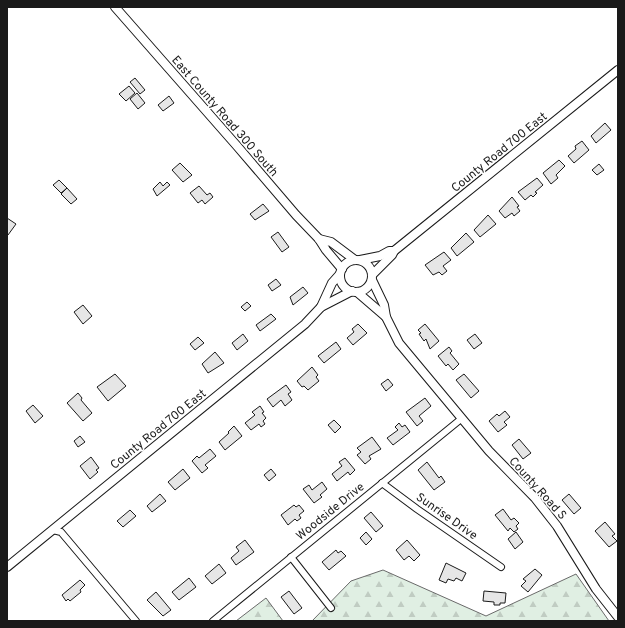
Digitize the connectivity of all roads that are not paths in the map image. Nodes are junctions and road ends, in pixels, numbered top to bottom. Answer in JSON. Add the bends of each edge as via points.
{"nodes":[{"id":1,"x":114,"y":7,"type":"edge"},
{"id":2,"x":618,"y":70,"type":"edge"},
{"id":3,"x":319,"y":239,"type":"junction"},
{"id":4,"x":394,"y":251,"type":"junction"},
{"id":5,"x":358,"y":260,"type":"junction"},
{"id":6,"x":341,"y":271,"type":"junction"},
{"id":7,"x":372,"y":278,"type":"junction"},
{"id":8,"x":354,"y":292,"type":"junction"},
{"id":9,"x":321,"y":307,"type":"junction"},
{"id":10,"x":386,"y":317,"type":"junction"},
{"id":11,"x":461,"y":419,"type":"junction"},
{"id":12,"x":382,"y":483,"type":"junction"},
{"id":13,"x":52,"y":530,"type":"junction"},
{"id":14,"x":291,"y":557,"type":"junction"},
{"id":15,"x":7,"y":567,"type":"edge"},
{"id":16,"x":500,"y":567,"type":"dead end"},
{"id":17,"x":331,"y":608,"type":"dead end"},
{"id":18,"x":618,"y":617,"type":"edge"},
{"id":19,"x":134,"y":620,"type":"edge"},
{"id":20,"x":213,"y":621,"type":"edge"}],
"edges":[{"from":1,"to":3,"type":"main road","name":"East County Road 300 South"},
{"from":2,"to":4,"type":"main road","name":"County Road 700 East"},
{"from":3,"to":5,"type":"main road","name":"East County Road 300 South","via":[[331,242]]},
{"from":3,"to":6,"type":"main road","name":"East County Road 300 South"},
{"from":4,"to":5,"type":"main road","name":"County Road 700 East"},
{"from":4,"to":7,"type":"main road","name":"County Road 700 East"},
{"from":5,"to":6,"type":"main road","via":[[349,261]]},
{"from":5,"to":7,"type":"main road","via":[[369,266]]},
{"from":6,"to":8,"type":"main road","via":[[343,285]]},
{"from":6,"to":9,"type":"main road","name":"County Road 700 East","via":[[332,283]]},
{"from":7,"to":8,"type":"main road","via":[[366,289]]},
{"from":7,"to":10,"type":"main road","via":[[384,305]]},
{"from":8,"to":9,"type":"main road","name":"County Road 700 East"},
{"from":8,"to":10,"type":"main road"},
{"from":9,"to":13,"type":"main road","name":"County Road 700 East","via":[[305,324]]},
{"from":10,"to":11,"type":"main road","via":[[399,343]]},
{"from":11,"to":12,"type":"street","name":"Woodside Drive"},
{"from":11,"to":18,"type":"main road","name":"County Road S","via":[[504,468],[535,498],[557,526],[596,589]]},
{"from":12,"to":14,"type":"street","name":"Woodside Drive"},
{"from":12,"to":16,"type":"street","name":"Sunrise Drive"},
{"from":13,"to":15,"type":"main road","name":"County Road 700 East"},
{"from":13,"to":19,"type":"street","via":[[60,532]]},
{"from":14,"to":17,"type":"street"},
{"from":14,"to":20,"type":"street","name":"Woodside Drive"}]}
